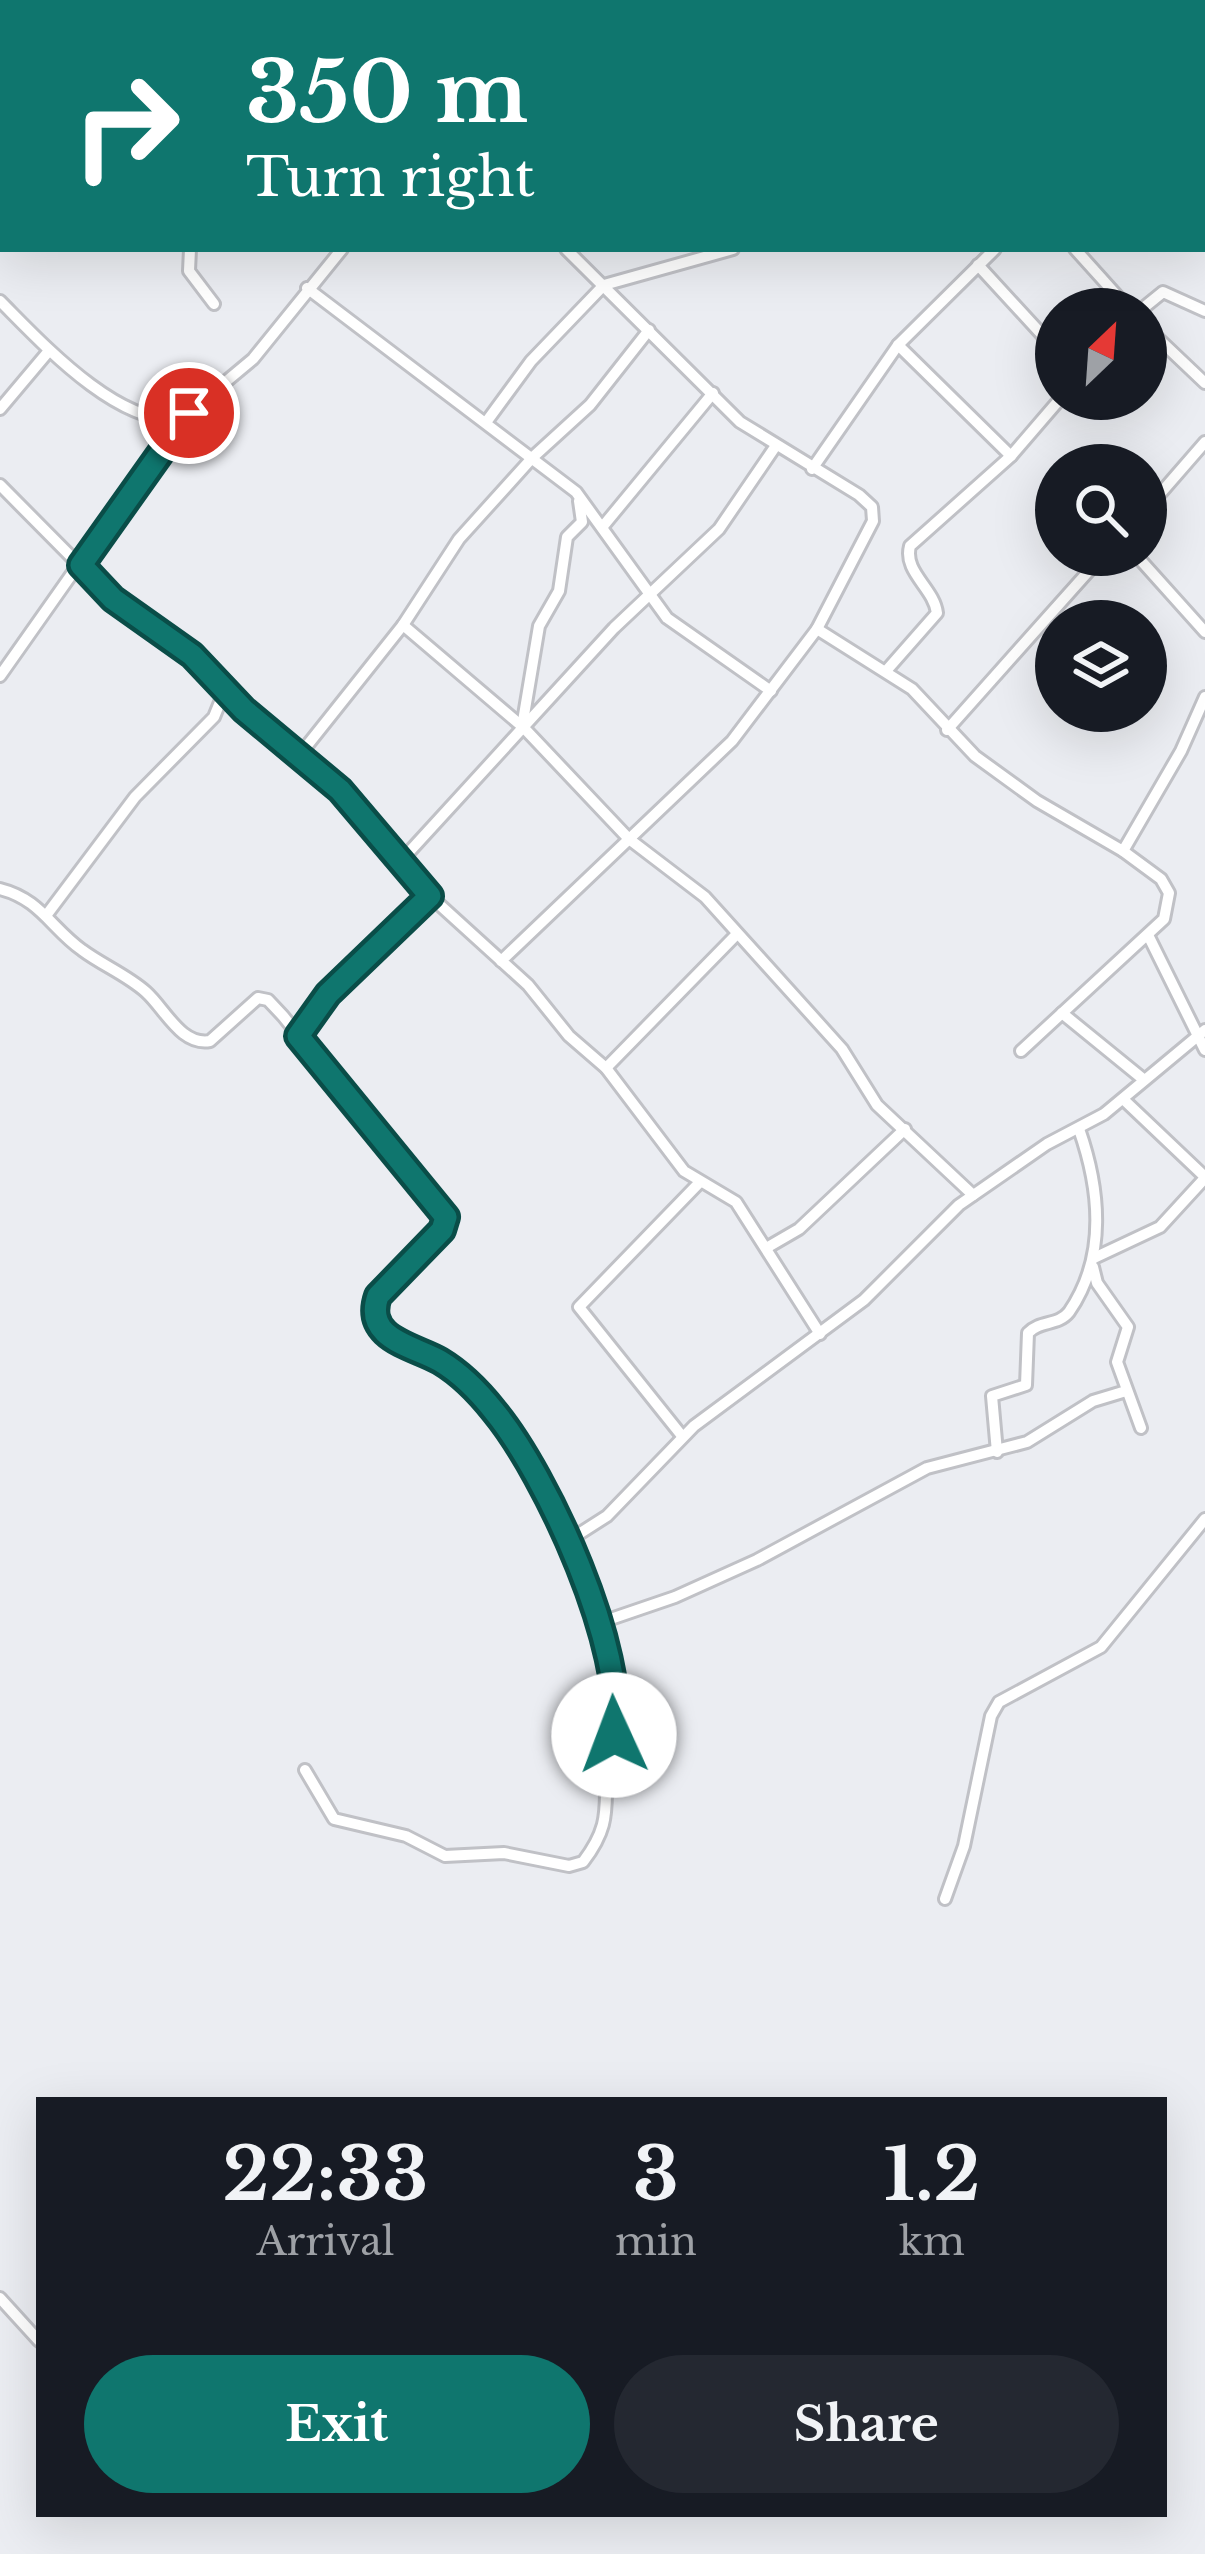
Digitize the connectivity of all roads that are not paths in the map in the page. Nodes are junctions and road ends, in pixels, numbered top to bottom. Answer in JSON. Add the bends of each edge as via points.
{"nodes":[{"id":1,"x":190,"y":252,"type":"edge"},
{"id":2,"x":338,"y":252,"type":"edge"},
{"id":3,"x":570,"y":252,"type":"edge"},
{"id":4,"x":722,"y":252,"type":"edge"},
{"id":5,"x":992,"y":252,"type":"edge"},
{"id":6,"x":1079,"y":252,"type":"edge"},
{"id":7,"x":978,"y":265,"type":"junction"},
{"id":8,"x":604,"y":285,"type":"junction"},
{"id":9,"x":1110,"y":288,"type":"edge"},
{"id":10,"x":307,"y":289,"type":"junction"},
{"id":11,"x":1167,"y":294,"type":"edge"},
{"id":12,"x":0,"y":301,"type":"edge"},
{"id":13,"x":214,"y":304,"type":"dead end"},
{"id":14,"x":1205,"y":311,"type":"edge"},
{"id":15,"x":1035,"y":327,"type":"edge"},
{"id":16,"x":649,"y":330,"type":"junction"},
{"id":17,"x":898,"y":345,"type":"junction"},
{"id":18,"x":1167,"y":347,"type":"edge"},
{"id":19,"x":48,"y":352,"type":"junction"},
{"id":20,"x":1205,"y":382,"type":"edge"},
{"id":21,"x":713,"y":393,"type":"junction"},
{"id":22,"x":0,"y":409,"type":"edge"},
{"id":23,"x":181,"y":419,"type":"junction"},
{"id":24,"x":1042,"y":420,"type":"edge"},
{"id":25,"x":487,"y":421,"type":"junction"},
{"id":26,"x":1205,"y":442,"type":"edge"},
{"id":27,"x":776,"y":447,"type":"junction"},
{"id":28,"x":1010,"y":456,"type":"junction"},
{"id":29,"x":533,"y":457,"type":"junction"},
{"id":30,"x":812,"y":469,"type":"junction"},
{"id":31,"x":0,"y":485,"type":"edge"},
{"id":32,"x":1167,"y":486,"type":"edge"},
{"id":33,"x":576,"y":492,"type":"junction"},
{"id":34,"x":604,"y":525,"type":"junction"},
{"id":35,"x":81,"y":565,"type":"junction"},
{"id":36,"x":1083,"y":576,"type":"edge"},
{"id":37,"x":1155,"y":576,"type":"edge"},
{"id":38,"x":646,"y":595,"type":"junction"},
{"id":39,"x":403,"y":626,"type":"junction"},
{"id":40,"x":818,"y":629,"type":"junction"},
{"id":41,"x":1205,"y":632,"type":"edge"},
{"id":42,"x":886,"y":670,"type":"junction"},
{"id":43,"x":0,"y":676,"type":"edge"},
{"id":44,"x":225,"y":690,"type":"junction"},
{"id":45,"x":771,"y":691,"type":"junction"},
{"id":46,"x":1205,"y":697,"type":"edge"},
{"id":47,"x":523,"y":728,"type":"junction"},
{"id":48,"x":946,"y":730,"type":"junction"},
{"id":49,"x":298,"y":757,"type":"junction"},
{"id":50,"x":629,"y":839,"type":"junction"},
{"id":51,"x":1123,"y":851,"type":"junction"},
{"id":52,"x":400,"y":862,"type":"junction"},
{"id":53,"x":0,"y":889,"type":"edge"},
{"id":54,"x":430,"y":896,"type":"junction"},
{"id":55,"x":48,"y":913,"type":"junction"},
{"id":56,"x":736,"y":934,"type":"junction"},
{"id":57,"x":1148,"y":935,"type":"junction"},
{"id":58,"x":501,"y":961,"type":"junction"},
{"id":59,"x":1062,"y":1013,"type":"junction"},
{"id":60,"x":1201,"y":1033,"type":"edge"},
{"id":61,"x":298,"y":1036,"type":"junction"},
{"id":62,"x":1205,"y":1050,"type":"edge"},
{"id":63,"x":1021,"y":1051,"type":"dead end"},
{"id":64,"x":605,"y":1068,"type":"junction"},
{"id":65,"x":1143,"y":1079,"type":"junction"},
{"id":66,"x":1123,"y":1100,"type":"junction"},
{"id":67,"x":905,"y":1129,"type":"junction"},
{"id":68,"x":1079,"y":1129,"type":"junction"},
{"id":69,"x":1205,"y":1177,"type":"edge"},
{"id":70,"x":700,"y":1183,"type":"junction"},
{"id":71,"x":973,"y":1196,"type":"junction"},
{"id":72,"x":768,"y":1247,"type":"junction"},
{"id":73,"x":1094,"y":1260,"type":"junction"},
{"id":74,"x":820,"y":1334,"type":"junction"},
{"id":75,"x":1126,"y":1391,"type":"junction"},
{"id":76,"x":1142,"y":1428,"type":"dead end"},
{"id":77,"x":682,"y":1436,"type":"junction"},
{"id":78,"x":997,"y":1452,"type":"junction"},
{"id":79,"x":1205,"y":1519,"type":"edge"},
{"id":80,"x":571,"y":1538,"type":"junction"},
{"id":81,"x":596,"y":1624,"type":"junction"},
{"id":82,"x":305,"y":1771,"type":"dead end"},
{"id":83,"x":945,"y":1899,"type":"dead end"},
{"id":84,"x":0,"y":2298,"type":"edge"},
{"id":85,"x":36,"y":2338,"type":"edge"}],
"edges":[{"from":1,"to":13,"type":"street","via":[[189,271]]},
{"from":2,"to":10,"type":"street"},
{"from":3,"to":8,"type":"street"},
{"from":4,"to":8,"type":"street"},
{"from":5,"to":7,"type":"street"},
{"from":6,"to":9,"type":"street"},
{"from":7,"to":15,"type":"street"},
{"from":7,"to":17,"type":"street"},
{"from":8,"to":16,"type":"street"},
{"from":8,"to":25,"type":"street"},
{"from":10,"to":23,"type":"street","via":[[253,359]]},
{"from":10,"to":25,"type":"street"},
{"from":11,"to":14,"type":"street"},
{"from":12,"to":19,"type":"street"},
{"from":16,"to":21,"type":"street"},
{"from":16,"to":29,"type":"street","via":[[590,405]]},
{"from":17,"to":28,"type":"street"},
{"from":17,"to":30,"type":"street"},
{"from":18,"to":20,"type":"street"},
{"from":19,"to":22,"type":"street"},
{"from":19,"to":23,"type":"street","via":[[154,421]]},
{"from":21,"to":27,"type":"street"},
{"from":21,"to":34,"type":"street"},
{"from":23,"to":35,"type":"street"},
{"from":24,"to":28,"type":"street"},
{"from":25,"to":29,"type":"street"},
{"from":26,"to":32,"type":"street"},
{"from":27,"to":30,"type":"street"},
{"from":27,"to":38,"type":"street","via":[[728,519]]},
{"from":28,"to":42,"type":"street","via":[[910,546],[909,564],[937,613]]},
{"from":29,"to":33,"type":"street"},
{"from":29,"to":39,"type":"street","via":[[459,539]]},
{"from":30,"to":40,"type":"street","via":[[860,495],[874,514]]},
{"from":31,"to":35,"type":"street"},
{"from":33,"to":34,"type":"street"},
{"from":33,"to":47,"type":"street","via":[[582,522],[567,537],[559,591],[534,642]]},
{"from":34,"to":38,"type":"street"},
{"from":35,"to":43,"type":"street"},
{"from":35,"to":44,"type":"street"},
{"from":36,"to":48,"type":"street"},
{"from":37,"to":41,"type":"street"},
{"from":38,"to":45,"type":"street","via":[[690,637]]},
{"from":38,"to":47,"type":"street"},
{"from":39,"to":47,"type":"street"},
{"from":39,"to":49,"type":"street"},
{"from":40,"to":42,"type":"street"},
{"from":40,"to":45,"type":"street"},
{"from":42,"to":48,"type":"street","via":[[925,699]]},
{"from":44,"to":49,"type":"street"},
{"from":44,"to":55,"type":"street","via":[[214,717],[135,797]]},
{"from":45,"to":50,"type":"street","via":[[732,741]]},
{"from":46,"to":51,"type":"street"},
{"from":47,"to":50,"type":"street"},
{"from":47,"to":52,"type":"street"},
{"from":48,"to":51,"type":"street","via":[[1037,801]]},
{"from":49,"to":52,"type":"street","via":[[357,808]]},
{"from":50,"to":56,"type":"street","via":[[691,884]]},
{"from":50,"to":58,"type":"street"},
{"from":51,"to":57,"type":"street","via":[[1169,893],[1168,914]]},
{"from":52,"to":54,"type":"street"},
{"from":53,"to":55,"type":"street"},
{"from":54,"to":58,"type":"street"},
{"from":54,"to":61,"type":"street","via":[[328,994]]},
{"from":55,"to":61,"type":"street","via":[[67,939],[140,987],[192,1039],[210,1041],[258,998]]},
{"from":56,"to":64,"type":"street"},
{"from":56,"to":67,"type":"street"},
{"from":57,"to":59,"type":"street"},
{"from":57,"to":60,"type":"street"},
{"from":58,"to":64,"type":"street"},
{"from":59,"to":63,"type":"street"},
{"from":59,"to":65,"type":"street"},
{"from":60,"to":62,"type":"street"},
{"from":60,"to":65,"type":"street"},
{"from":61,"to":80,"type":"street","via":[[446,1217],[375,1301],[386,1332],[396,1345],[446,1365],[495,1412]]},
{"from":64,"to":70,"type":"street"},
{"from":65,"to":66,"type":"street"},
{"from":66,"to":68,"type":"street"},
{"from":66,"to":69,"type":"street"},
{"from":67,"to":71,"type":"street"},
{"from":67,"to":72,"type":"street","via":[[799,1229]]},
{"from":68,"to":71,"type":"street"},
{"from":68,"to":73,"type":"street","via":[[1092,1168]]},
{"from":69,"to":73,"type":"street","via":[[1160,1227]]},
{"from":70,"to":72,"type":"street","via":[[736,1202]]},
{"from":70,"to":77,"type":"street","via":[[579,1307]]},
{"from":71,"to":74,"type":"street"},
{"from":72,"to":74,"type":"street"},
{"from":73,"to":75,"type":"street","via":[[1097,1283],[1128,1327],[1117,1353]]},
{"from":73,"to":78,"type":"street","via":[[1066,1316],[1028,1333],[1025,1387],[991,1398]]},
{"from":74,"to":77,"type":"street"},
{"from":75,"to":76,"type":"street"},
{"from":75,"to":78,"type":"street"},
{"from":77,"to":80,"type":"street","via":[[607,1516]]},
{"from":78,"to":81,"type":"street","via":[[927,1468],[758,1560]]},
{"from":79,"to":83,"type":"street","via":[[1101,1646],[999,1702]]},
{"from":80,"to":81,"type":"street"},
{"from":81,"to":82,"type":"street","via":[[611,1665],[616,1724],[608,1817],[578,1866],[504,1852],[445,1856],[406,1836],[357,1827],[329,1815]]},
{"from":84,"to":85,"type":"street"}]}
